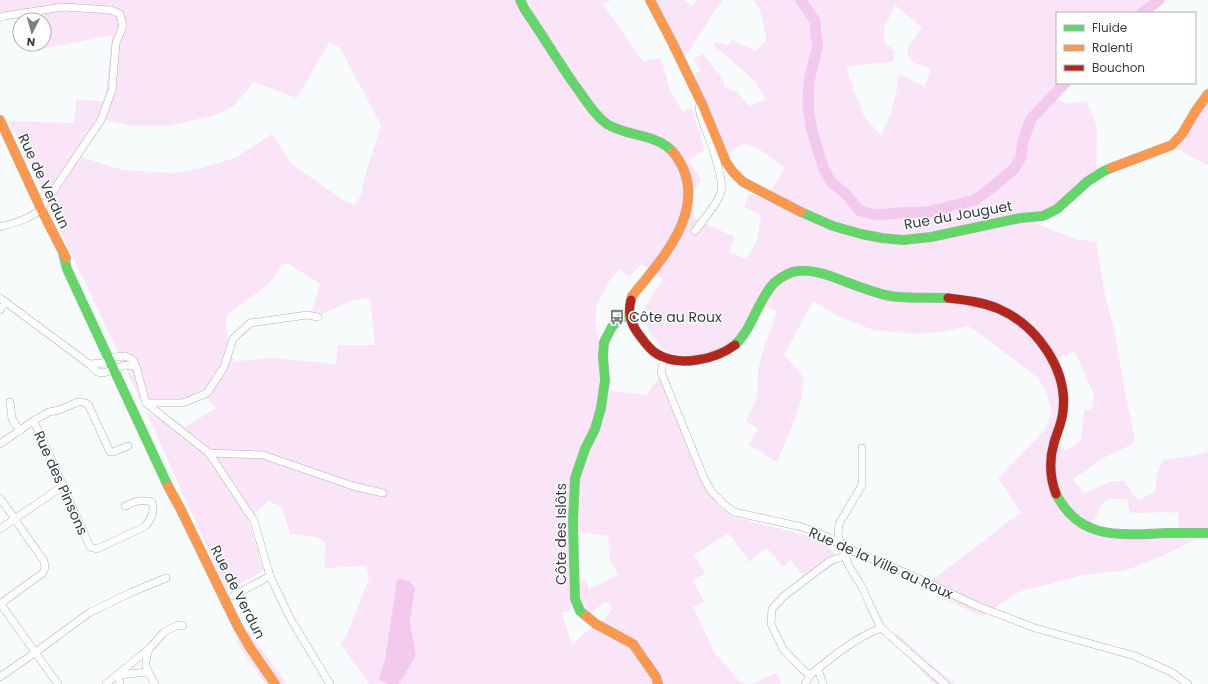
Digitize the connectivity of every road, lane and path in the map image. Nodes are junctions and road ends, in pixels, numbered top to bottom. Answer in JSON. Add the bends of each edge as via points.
{"nodes":[{"id":1,"x":520,"y":0,"type":"edge"},
{"id":2,"x":650,"y":0,"type":"edge"},
{"id":3,"x":0,"y":18,"type":"edge"},
{"id":4,"x":1208,"y":94,"type":"edge"},
{"id":5,"x":702,"y":104,"type":"junction"},
{"id":6,"x":0,"y":120,"type":"edge"},
{"id":7,"x":42,"y":209,"type":"junction"},
{"id":8,"x":0,"y":227,"type":"edge"},
{"id":9,"x":695,"y":230,"type":"dead end"},
{"id":10,"x":3,"y":300,"type":"edge"},
{"id":11,"x":0,"y":310,"type":"edge"},
{"id":12,"x":628,"y":314,"type":"junction"},
{"id":13,"x":318,"y":317,"type":"dead end"},
{"id":14,"x":664,"y":358,"type":"junction"},
{"id":15,"x":110,"y":359,"type":"junction"},
{"id":16,"x":89,"y":364,"type":"junction"},
{"id":17,"x":136,"y":366,"type":"junction"},
{"id":18,"x":115,"y":370,"type":"junction"},
{"id":19,"x":10,"y":402,"type":"dead end"},
{"id":20,"x":146,"y":403,"type":"junction"},
{"id":21,"x":33,"y":421,"type":"junction"},
{"id":22,"x":20,"y":431,"type":"junction"},
{"id":23,"x":0,"y":444,"type":"edge"},
{"id":24,"x":128,"y":446,"type":"dead end"},
{"id":25,"x":862,"y":448,"type":"dead end"},
{"id":26,"x":209,"y":453,"type":"junction"},
{"id":27,"x":63,"y":486,"type":"junction"},
{"id":28,"x":383,"y":493,"type":"dead end"},
{"id":29,"x":0,"y":498,"type":"edge"},
{"id":30,"x":125,"y":506,"type":"dead end"},
{"id":31,"x":14,"y":519,"type":"junction"},
{"id":32,"x":0,"y":529,"type":"edge"},
{"id":33,"x":1207,"y":531,"type":"edge"},
{"id":34,"x":843,"y":547,"type":"junction"},
{"id":35,"x":845,"y":556,"type":"junction"},
{"id":36,"x":270,"y":576,"type":"junction"},
{"id":37,"x":166,"y":578,"type":"dead end"},
{"id":38,"x":233,"y":596,"type":"dead end"},
{"id":39,"x":0,"y":603,"type":"edge"},
{"id":40,"x":183,"y":626,"type":"dead end"},
{"id":41,"x":881,"y":628,"type":"junction"},
{"id":42,"x":150,"y":648,"type":"junction"},
{"id":43,"x":36,"y":652,"type":"junction"},
{"id":44,"x":818,"y":669,"type":"junction"},
{"id":45,"x":148,"y":672,"type":"junction"},
{"id":46,"x":118,"y":675,"type":"junction"},
{"id":47,"x":810,"y":675,"type":"junction"},
{"id":48,"x":0,"y":677,"type":"edge"},
{"id":49,"x":58,"y":684,"type":"edge"},
{"id":50,"x":106,"y":684,"type":"edge"},
{"id":51,"x":120,"y":684,"type":"edge"},
{"id":52,"x":154,"y":684,"type":"edge"},
{"id":53,"x":275,"y":684,"type":"edge"},
{"id":54,"x":330,"y":684,"type":"edge"},
{"id":55,"x":658,"y":684,"type":"edge"},
{"id":56,"x":805,"y":684,"type":"edge"},
{"id":57,"x":823,"y":684,"type":"edge"},
{"id":58,"x":946,"y":684,"type":"edge"},
{"id":59,"x":1188,"y":684,"type":"edge"}],
"edges":[{"from":1,"to":12,"type":"main road","via":[[524,10],[583,97],[605,122],[616,129],[663,143],[679,159],[686,176],[688,192],[683,223],[676,238],[632,296]]},
{"from":2,"to":5,"type":"main road","name":"Rue du Jouguet"},
{"from":3,"to":7,"type":"street","via":[[63,7],[111,10],[120,14],[123,26],[116,43],[112,90],[101,120]]},
{"from":4,"to":5,"type":"main road","name":"Rue du Jouguet","via":[[1172,145],[1104,171],[1088,181],[1057,209],[1042,216],[903,240],[860,234],[833,226],[743,182],[726,162]]},
{"from":5,"to":9,"type":"street","via":[[699,107],[700,115],[714,154],[721,191],[718,200]]},
{"from":6,"to":7,"type":"main road","name":"Rue de Verdun"},
{"from":7,"to":8,"type":"street"},
{"from":7,"to":15,"type":"main road","name":"Rue de Verdun","via":[[88,302]]},
{"from":10,"to":11,"type":"street"},
{"from":10,"to":16,"type":"street"},
{"from":12,"to":14,"type":"main road","via":[[650,349]]},
{"from":12,"to":55,"type":"main road","name":"Côte des Islôts","via":[[618,320],[604,342],[605,380],[601,408],[575,478],[575,599],[580,611],[596,624],[632,644],[656,677]]},
{"from":13,"to":20,"type":"street","via":[[307,315],[250,324],[233,339],[224,367],[207,393],[183,403]]},
{"from":14,"to":33,"type":"main road","via":[[677,361],[712,357],[735,346],[746,333],[757,308],[773,284],[793,271],[819,273],[866,290],[894,296],[951,298],[988,304],[1025,326],[1053,360],[1060,375],[1064,397],[1063,413],[1050,460],[1050,475],[1058,500],[1068,512],[1088,528],[1108,533]]},
{"from":14,"to":34,"type":"street","name":"Rue de la Ville au Roux","via":[[661,372],[711,491],[734,512],[802,527],[828,537]]},
{"from":15,"to":16,"type":"street","via":[[104,363]]},
{"from":15,"to":17,"type":"street","via":[[125,356],[132,359]]},
{"from":15,"to":18,"type":"main road","name":"Rue de Verdun"},
{"from":16,"to":18,"type":"street","via":[[97,372]]},
{"from":17,"to":18,"type":"street","via":[[125,365]]},
{"from":17,"to":20,"type":"street"},
{"from":18,"to":53,"type":"main road","name":"Rue de Verdun","via":[[165,481],[182,510],[238,627]]},
{"from":19,"to":22,"type":"street","via":[[12,419]]},
{"from":20,"to":26,"type":"street"},
{"from":21,"to":22,"type":"street"},
{"from":21,"to":24,"type":"street","via":[[49,412],[82,402],[88,404],[110,452]]},
{"from":21,"to":27,"type":"street","name":"Rue des Pinsons"},
{"from":22,"to":23,"type":"street"},
{"from":25,"to":34,"type":"street","via":[[862,485],[838,524],[838,535]]},
{"from":26,"to":28,"type":"street","via":[[263,455],[353,486]]},
{"from":26,"to":36,"type":"street","via":[[254,521]]},
{"from":27,"to":30,"type":"street","name":"Rue des Pinsons","via":[[90,547],[97,549],[108,545],[149,523],[152,502],[137,500]]},
{"from":27,"to":31,"type":"street"},
{"from":29,"to":31,"type":"street"},
{"from":31,"to":32,"type":"street"},
{"from":31,"to":39,"type":"street","via":[[44,561],[45,568],[43,573]]},
{"from":34,"to":35,"type":"street"},
{"from":34,"to":59,"type":"street","name":"Rue de la Ville au Roux","via":[[1000,615],[1135,656],[1171,672]]},
{"from":35,"to":41,"type":"street"},
{"from":35,"to":47,"type":"street","via":[[830,561],[784,596],[772,609],[771,624],[784,649]]},
{"from":36,"to":38,"type":"street"},
{"from":36,"to":54,"type":"street","via":[[290,618]]},
{"from":37,"to":43,"type":"street","via":[[89,613]]},
{"from":39,"to":43,"type":"street"},
{"from":40,"to":42,"type":"street","via":[[178,625],[164,632]]},
{"from":41,"to":44,"type":"street","via":[[854,641]]},
{"from":41,"to":58,"type":"street"},
{"from":42,"to":45,"type":"street","via":[[145,667]]},
{"from":42,"to":46,"type":"street"},
{"from":43,"to":48,"type":"street"},
{"from":43,"to":49,"type":"street"},
{"from":44,"to":47,"type":"street"},
{"from":44,"to":57,"type":"street"},
{"from":45,"to":46,"type":"street"},
{"from":45,"to":52,"type":"street"},
{"from":46,"to":50,"type":"street"},
{"from":46,"to":51,"type":"street"},
{"from":47,"to":56,"type":"street"}]}
